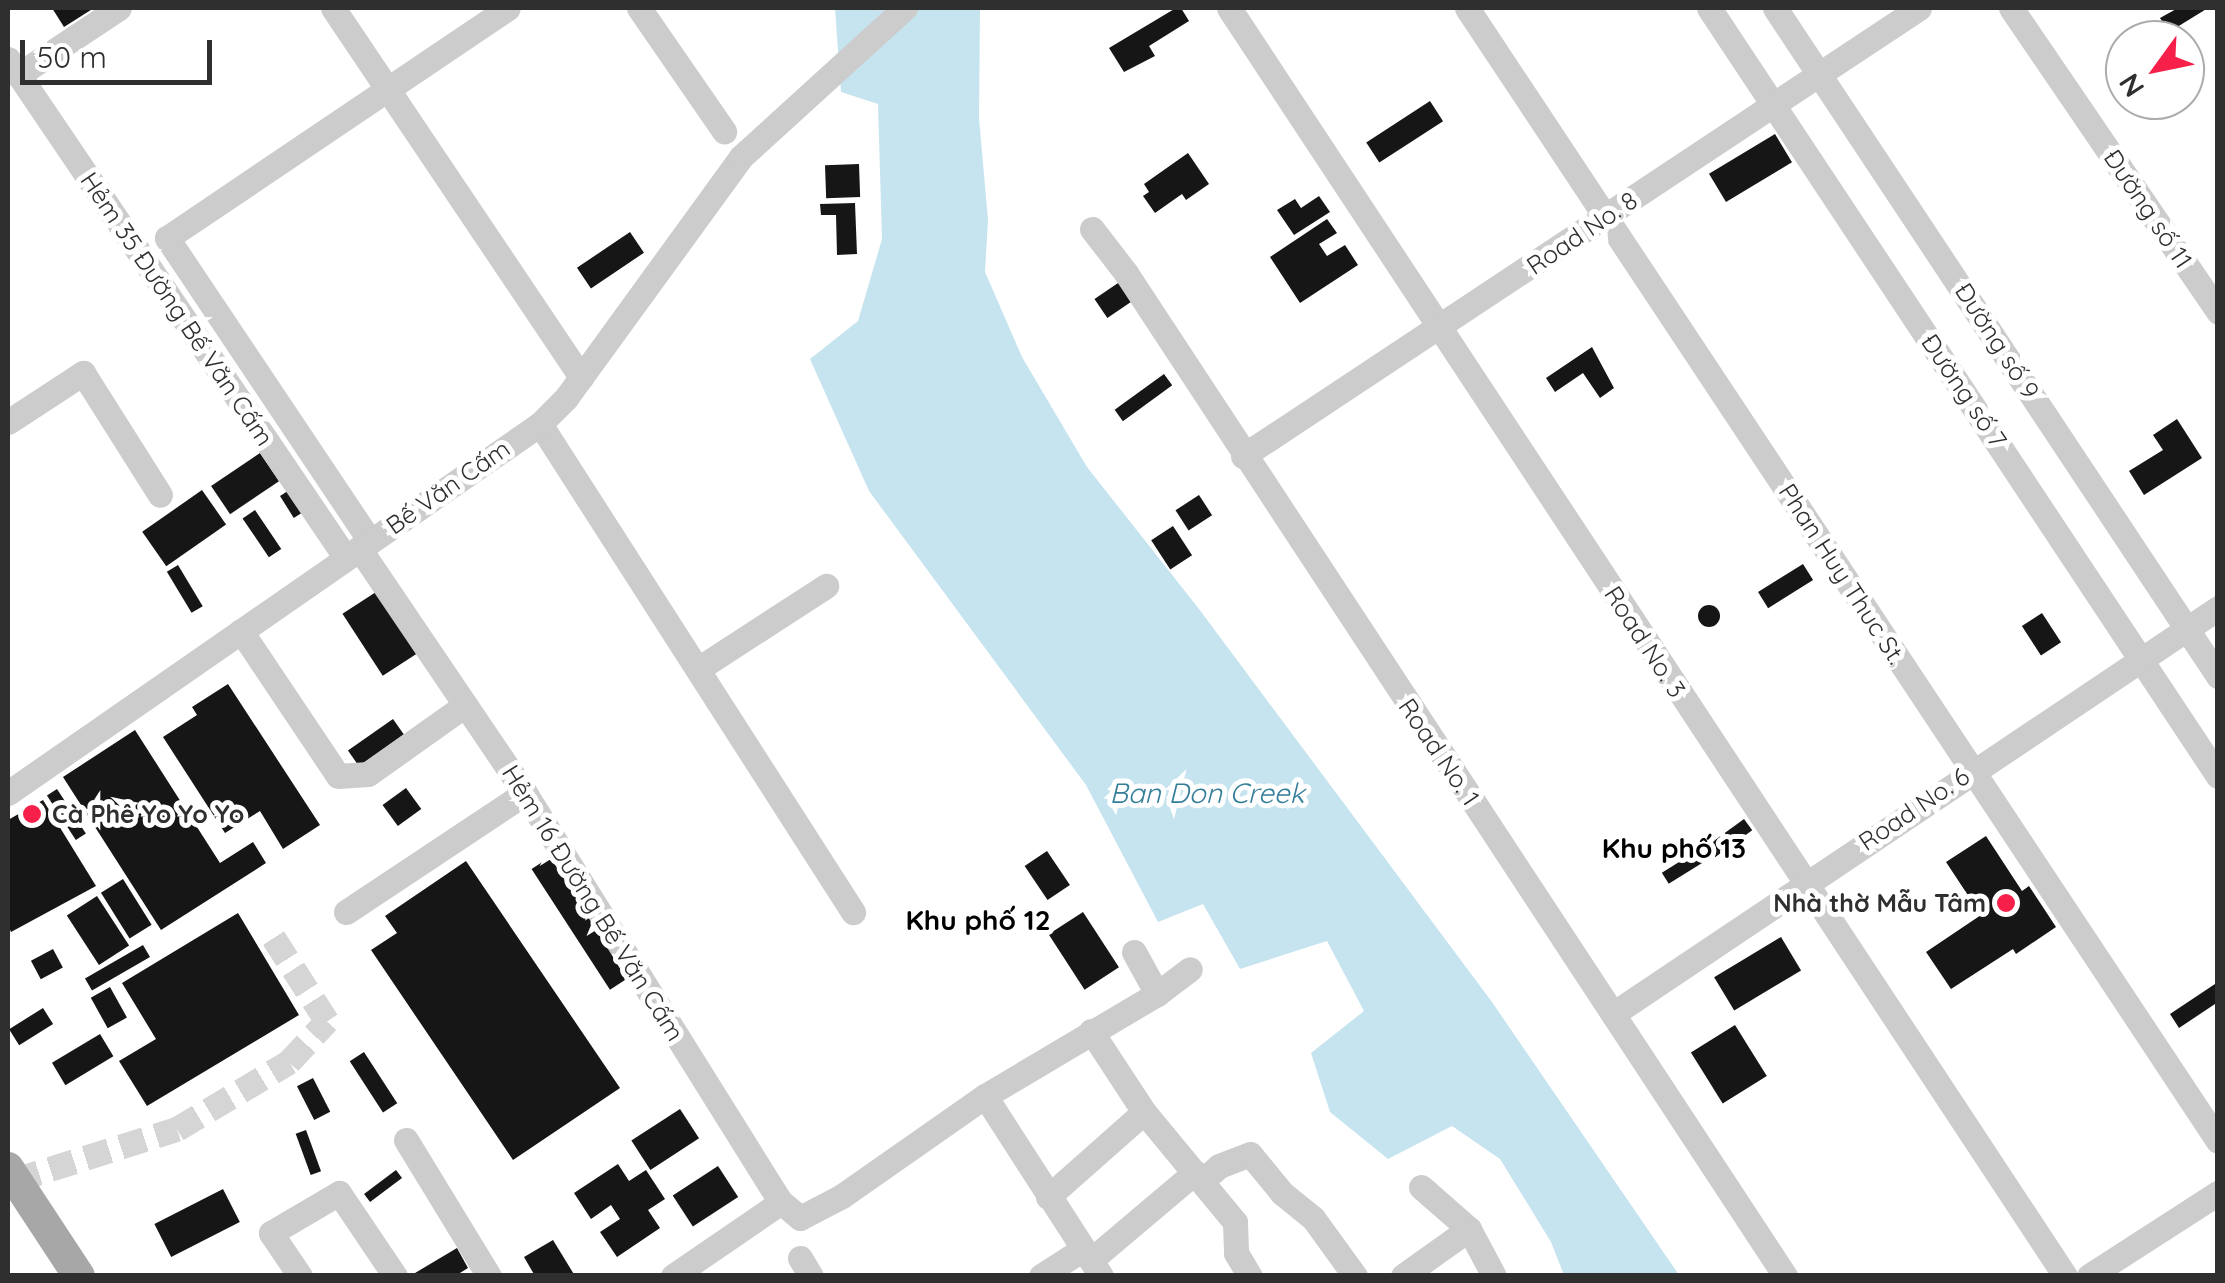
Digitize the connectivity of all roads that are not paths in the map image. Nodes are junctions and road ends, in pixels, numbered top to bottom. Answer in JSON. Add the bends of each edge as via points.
{"nodes":[{"id":1,"x":119,"y":8,"type":"edge"},
{"id":2,"x":333,"y":8,"type":"edge"},
{"id":3,"x":508,"y":8,"type":"edge"},
{"id":4,"x":640,"y":8,"type":"edge"},
{"id":5,"x":905,"y":8,"type":"edge"},
{"id":6,"x":1229,"y":8,"type":"edge"},
{"id":7,"x":1467,"y":8,"type":"edge"},
{"id":8,"x":1709,"y":8,"type":"edge"},
{"id":9,"x":1775,"y":8,"type":"edge"},
{"id":10,"x":1920,"y":8,"type":"edge"},
{"id":11,"x":2011,"y":8,"type":"edge"},
{"id":12,"x":13,"y":67,"type":"edge"},
{"id":13,"x":1820,"y":74,"type":"junction"},
{"id":14,"x":388,"y":89,"type":"junction"},
{"id":15,"x":1773,"y":106,"type":"junction"},
{"id":16,"x":724,"y":131,"type":"dead end"},
{"id":17,"x":1608,"y":216,"type":"junction"},
{"id":18,"x":1092,"y":229,"type":"dead end"},
{"id":19,"x":2218,"y":312,"type":"edge"},
{"id":20,"x":1440,"y":328,"type":"junction"},
{"id":21,"x":581,"y":377,"type":"junction"},
{"id":22,"x":8,"y":422,"type":"edge"},
{"id":23,"x":540,"y":424,"type":"junction"},
{"id":24,"x":1243,"y":456,"type":"junction"},
{"id":25,"x":160,"y":495,"type":"dead end"},
{"id":26,"x":358,"y":549,"type":"junction"},
{"id":27,"x":826,"y":586,"type":"dead end"},
{"id":28,"x":2218,"y":608,"type":"edge"},
{"id":29,"x":2186,"y":628,"type":"junction"},
{"id":30,"x":242,"y":630,"type":"junction"},
{"id":31,"x":2141,"y":658,"type":"junction"},
{"id":32,"x":698,"y":670,"type":"junction"},
{"id":33,"x":2218,"y":676,"type":"edge"},
{"id":34,"x":465,"y":704,"type":"junction"},
{"id":35,"x":1970,"y":770,"type":"junction"},
{"id":36,"x":2218,"y":776,"type":"edge"},
{"id":37,"x":8,"y":793,"type":"edge"},
{"id":38,"x":525,"y":793,"type":"junction"},
{"id":39,"x":1803,"y":884,"type":"junction"},
{"id":40,"x":346,"y":912,"type":"dead end"},
{"id":41,"x":853,"y":912,"type":"dead end"},
{"id":42,"x":1134,"y":952,"type":"dead end"},
{"id":43,"x":1190,"y":970,"type":"dead end"},
{"id":44,"x":1157,"y":994,"type":"junction"},
{"id":45,"x":1613,"y":1014,"type":"junction"},
{"id":46,"x":1091,"y":1031,"type":"junction"},
{"id":47,"x":985,"y":1096,"type":"junction"},
{"id":48,"x":1144,"y":1112,"type":"junction"},
{"id":49,"x":406,"y":1140,"type":"dead end"},
{"id":50,"x":2218,"y":1140,"type":"edge"},
{"id":51,"x":8,"y":1168,"type":"edge"},
{"id":52,"x":1199,"y":1176,"type":"junction"},
{"id":53,"x":1421,"y":1188,"type":"dead end"},
{"id":54,"x":2218,"y":1193,"type":"edge"},
{"id":55,"x":1048,"y":1197,"type":"junction"},
{"id":56,"x":781,"y":1202,"type":"junction"},
{"id":57,"x":1469,"y":1229,"type":"junction"},
{"id":58,"x":1092,"y":1261,"type":"edge"},
{"id":59,"x":79,"y":1276,"type":"edge"},
{"id":60,"x":300,"y":1276,"type":"edge"},
{"id":61,"x":395,"y":1276,"type":"edge"},
{"id":62,"x":489,"y":1276,"type":"edge"},
{"id":63,"x":673,"y":1276,"type":"edge"},
{"id":64,"x":1042,"y":1276,"type":"edge"},
{"id":65,"x":1250,"y":1276,"type":"edge"},
{"id":66,"x":1355,"y":1276,"type":"edge"},
{"id":67,"x":1403,"y":1276,"type":"edge"},
{"id":68,"x":1494,"y":1276,"type":"edge"},
{"id":69,"x":1785,"y":1276,"type":"edge"},
{"id":70,"x":2065,"y":1276,"type":"edge"},
{"id":71,"x":2089,"y":1276,"type":"edge"}],
"edges":[{"from":1,"to":12,"type":"street"},
{"from":2,"to":14,"type":"street"},
{"from":3,"to":14,"type":"street"},
{"from":4,"to":16,"type":"street"},
{"from":5,"to":21,"type":"street","name":"Bế Văn Cấm","via":[[741,156]]},
{"from":6,"to":20,"type":"street","name":"Road No. 3"},
{"from":7,"to":17,"type":"street","name":"Phan Huy Thuc St."},
{"from":8,"to":15,"type":"street","name":"Đường số 7"},
{"from":9,"to":13,"type":"street","name":"Đường số 9"},
{"from":10,"to":13,"type":"street","name":"Road No. 8"},
{"from":11,"to":19,"type":"street","name":"Đường số 11"},
{"from":12,"to":26,"type":"street","name":"Hẻm 35 Đường Bế Văn Cấm"},
{"from":13,"to":15,"type":"street","name":"Road No. 8"},
{"from":13,"to":29,"type":"street","name":"Đường số 9"},
{"from":14,"to":21,"type":"street"},
{"from":14,"to":26,"type":"street","via":[[167,238]]},
{"from":15,"to":17,"type":"street","name":"Road No. 8"},
{"from":15,"to":31,"type":"street","name":"Đường số 7"},
{"from":17,"to":20,"type":"street","name":"Road No. 8"},
{"from":17,"to":35,"type":"street","name":"Phan Huy Thuc St."},
{"from":18,"to":24,"type":"street","name":"Road No. 1"},
{"from":20,"to":24,"type":"street","name":"Road No. 8"},
{"from":20,"to":39,"type":"street","name":"Road No. 3"},
{"from":21,"to":23,"type":"street","name":"Bế Văn Cấm"},
{"from":22,"to":25,"type":"street","via":[[83,373]]},
{"from":23,"to":26,"type":"street","name":"Bế Văn Cấm"},
{"from":23,"to":32,"type":"street"},
{"from":24,"to":45,"type":"street","name":"Road No. 1"},
{"from":26,"to":30,"type":"street","name":"Bế Văn Cấm"},
{"from":26,"to":34,"type":"street","name":"Hẻm 16 Đường Bế Văn Cấm"},
{"from":27,"to":32,"type":"street"},
{"from":28,"to":29,"type":"street","name":"Road No. 6"},
{"from":29,"to":31,"type":"street","name":"Road No. 6"},
{"from":29,"to":33,"type":"street","name":"Đường số 9"},
{"from":30,"to":34,"type":"street","via":[[338,776],[368,774]]},
{"from":30,"to":37,"type":"street","name":"Bế Văn Cấm"},
{"from":31,"to":35,"type":"street","name":"Road No. 6"},
{"from":31,"to":36,"type":"street","name":"Đường số 7"},
{"from":32,"to":41,"type":"street"},
{"from":34,"to":38,"type":"street","name":"Hẻm 16 Đường Bế Văn Cấm"},
{"from":35,"to":39,"type":"street","name":"Road No. 6"},
{"from":35,"to":50,"type":"street","name":"Phan Huy Thuc St."},
{"from":38,"to":40,"type":"street"},
{"from":38,"to":56,"type":"street","name":"Hẻm 16 Đường Bế Văn Cấm"},
{"from":39,"to":45,"type":"street","name":"Road No. 6"},
{"from":39,"to":70,"type":"street","name":"Road No. 3"},
{"from":42,"to":44,"type":"street"},
{"from":43,"to":44,"type":"street"},
{"from":44,"to":46,"type":"street"},
{"from":45,"to":69,"type":"street","name":"Road No. 1"},
{"from":46,"to":47,"type":"street"},
{"from":46,"to":48,"type":"street"},
{"from":47,"to":55,"type":"street"},
{"from":47,"to":56,"type":"street","via":[[800,1218]]},
{"from":48,"to":52,"type":"street"},
{"from":48,"to":55,"type":"street"},
{"from":49,"to":62,"type":"street"},
{"from":51,"to":59,"type":"main road"},
{"from":52,"to":58,"type":"street"},
{"from":52,"to":65,"type":"street","via":[[1234,1222],[1236,1254]]},
{"from":52,"to":66,"type":"street","via":[[1250,1154],[1313,1218]]},
{"from":53,"to":57,"type":"street"},
{"from":54,"to":71,"type":"street"},
{"from":55,"to":58,"type":"street"},
{"from":56,"to":63,"type":"street"},
{"from":57,"to":67,"type":"street"},
{"from":57,"to":68,"type":"street"},
{"from":58,"to":64,"type":"street"},
{"from":60,"to":61,"type":"street","via":[[271,1233],[339,1193]]}]}
